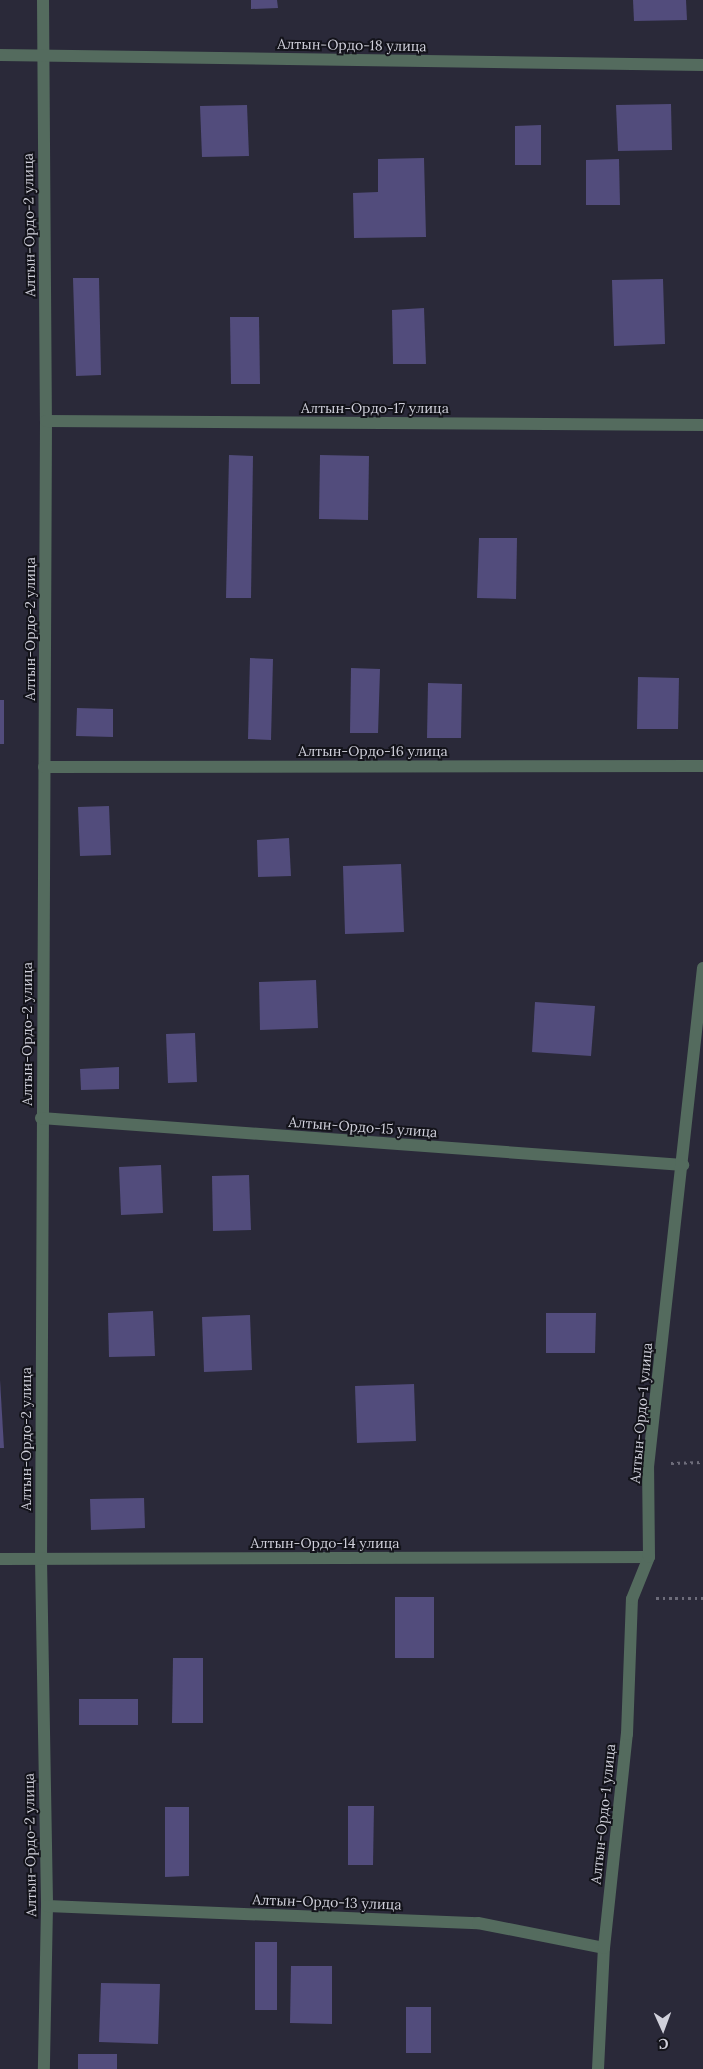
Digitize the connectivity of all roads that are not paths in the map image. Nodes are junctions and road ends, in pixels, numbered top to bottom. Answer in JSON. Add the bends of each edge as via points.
{"nodes":[{"id":1,"x":43,"y":0,"type":"edge"},
{"id":2,"x":0,"y":55,"type":"edge"},
{"id":3,"x":43,"y":56,"type":"junction"},
{"id":4,"x":703,"y":65,"type":"edge"},
{"id":5,"x":46,"y":421,"type":"junction"},
{"id":6,"x":703,"y":426,"type":"edge"},
{"id":7,"x":703,"y":766,"type":"edge"},
{"id":8,"x":44,"y":767,"type":"junction"},
{"id":9,"x":703,"y":968,"type":"edge"},
{"id":10,"x":41,"y":1118,"type":"junction"},
{"id":11,"x":683,"y":1165,"type":"junction"},
{"id":12,"x":649,"y":1557,"type":"junction"},
{"id":13,"x":0,"y":1559,"type":"edge"},
{"id":14,"x":40,"y":1559,"type":"junction"},
{"id":15,"x":47,"y":1906,"type":"junction"},
{"id":16,"x":604,"y":1948,"type":"junction"},
{"id":17,"x":44,"y":2069,"type":"edge"},
{"id":18,"x":598,"y":2069,"type":"edge"}],
"edges":[{"from":1,"to":3,"type":"street","name":"Алтын-Ордо-2 улица"},
{"from":2,"to":3,"type":"street","name":"Алтын-Ордо-18 улица"},
{"from":3,"to":4,"type":"street","name":"Алтын-Ордо-18 улица"},
{"from":3,"to":5,"type":"street","name":"Алтын-Ордо-2 улица"},
{"from":5,"to":6,"type":"street","name":"Алтын-Ордо-17 улица"},
{"from":5,"to":8,"type":"street","name":"Алтын-Ордо-2 улица"},
{"from":7,"to":8,"type":"street","name":"Алтын-Ордо-16 улица"},
{"from":8,"to":10,"type":"street","name":"Алтын-Ордо-2 улица"},
{"from":9,"to":11,"type":"street","name":"Алтын-Ордо-1 улица"},
{"from":10,"to":11,"type":"street","name":"Алтын-Ордо-15 улица"},
{"from":10,"to":14,"type":"street","name":"Алтын-Ордо-2 улица"},
{"from":11,"to":12,"type":"street","name":"Алтын-Ордо-1 улица","via":[[648,1467]]},
{"from":12,"to":14,"type":"street","name":"Алтын-Ордо-14 улица"},
{"from":12,"to":16,"type":"street","name":"Алтын-Ордо-1 улица","via":[[632,1599],[627,1734]]},
{"from":13,"to":14,"type":"street","name":"Алтын-Ордо-14 улица"},
{"from":14,"to":15,"type":"street","name":"Алтын-Ордо-2 улица"},
{"from":15,"to":16,"type":"street","name":"Алтын-Ордо-13 улица","via":[[478,1924]]},
{"from":15,"to":17,"type":"street","name":"Алтын-Ордо-2 улица"},
{"from":16,"to":18,"type":"street","name":"Алтын-Ордо-1 улица"}]}
